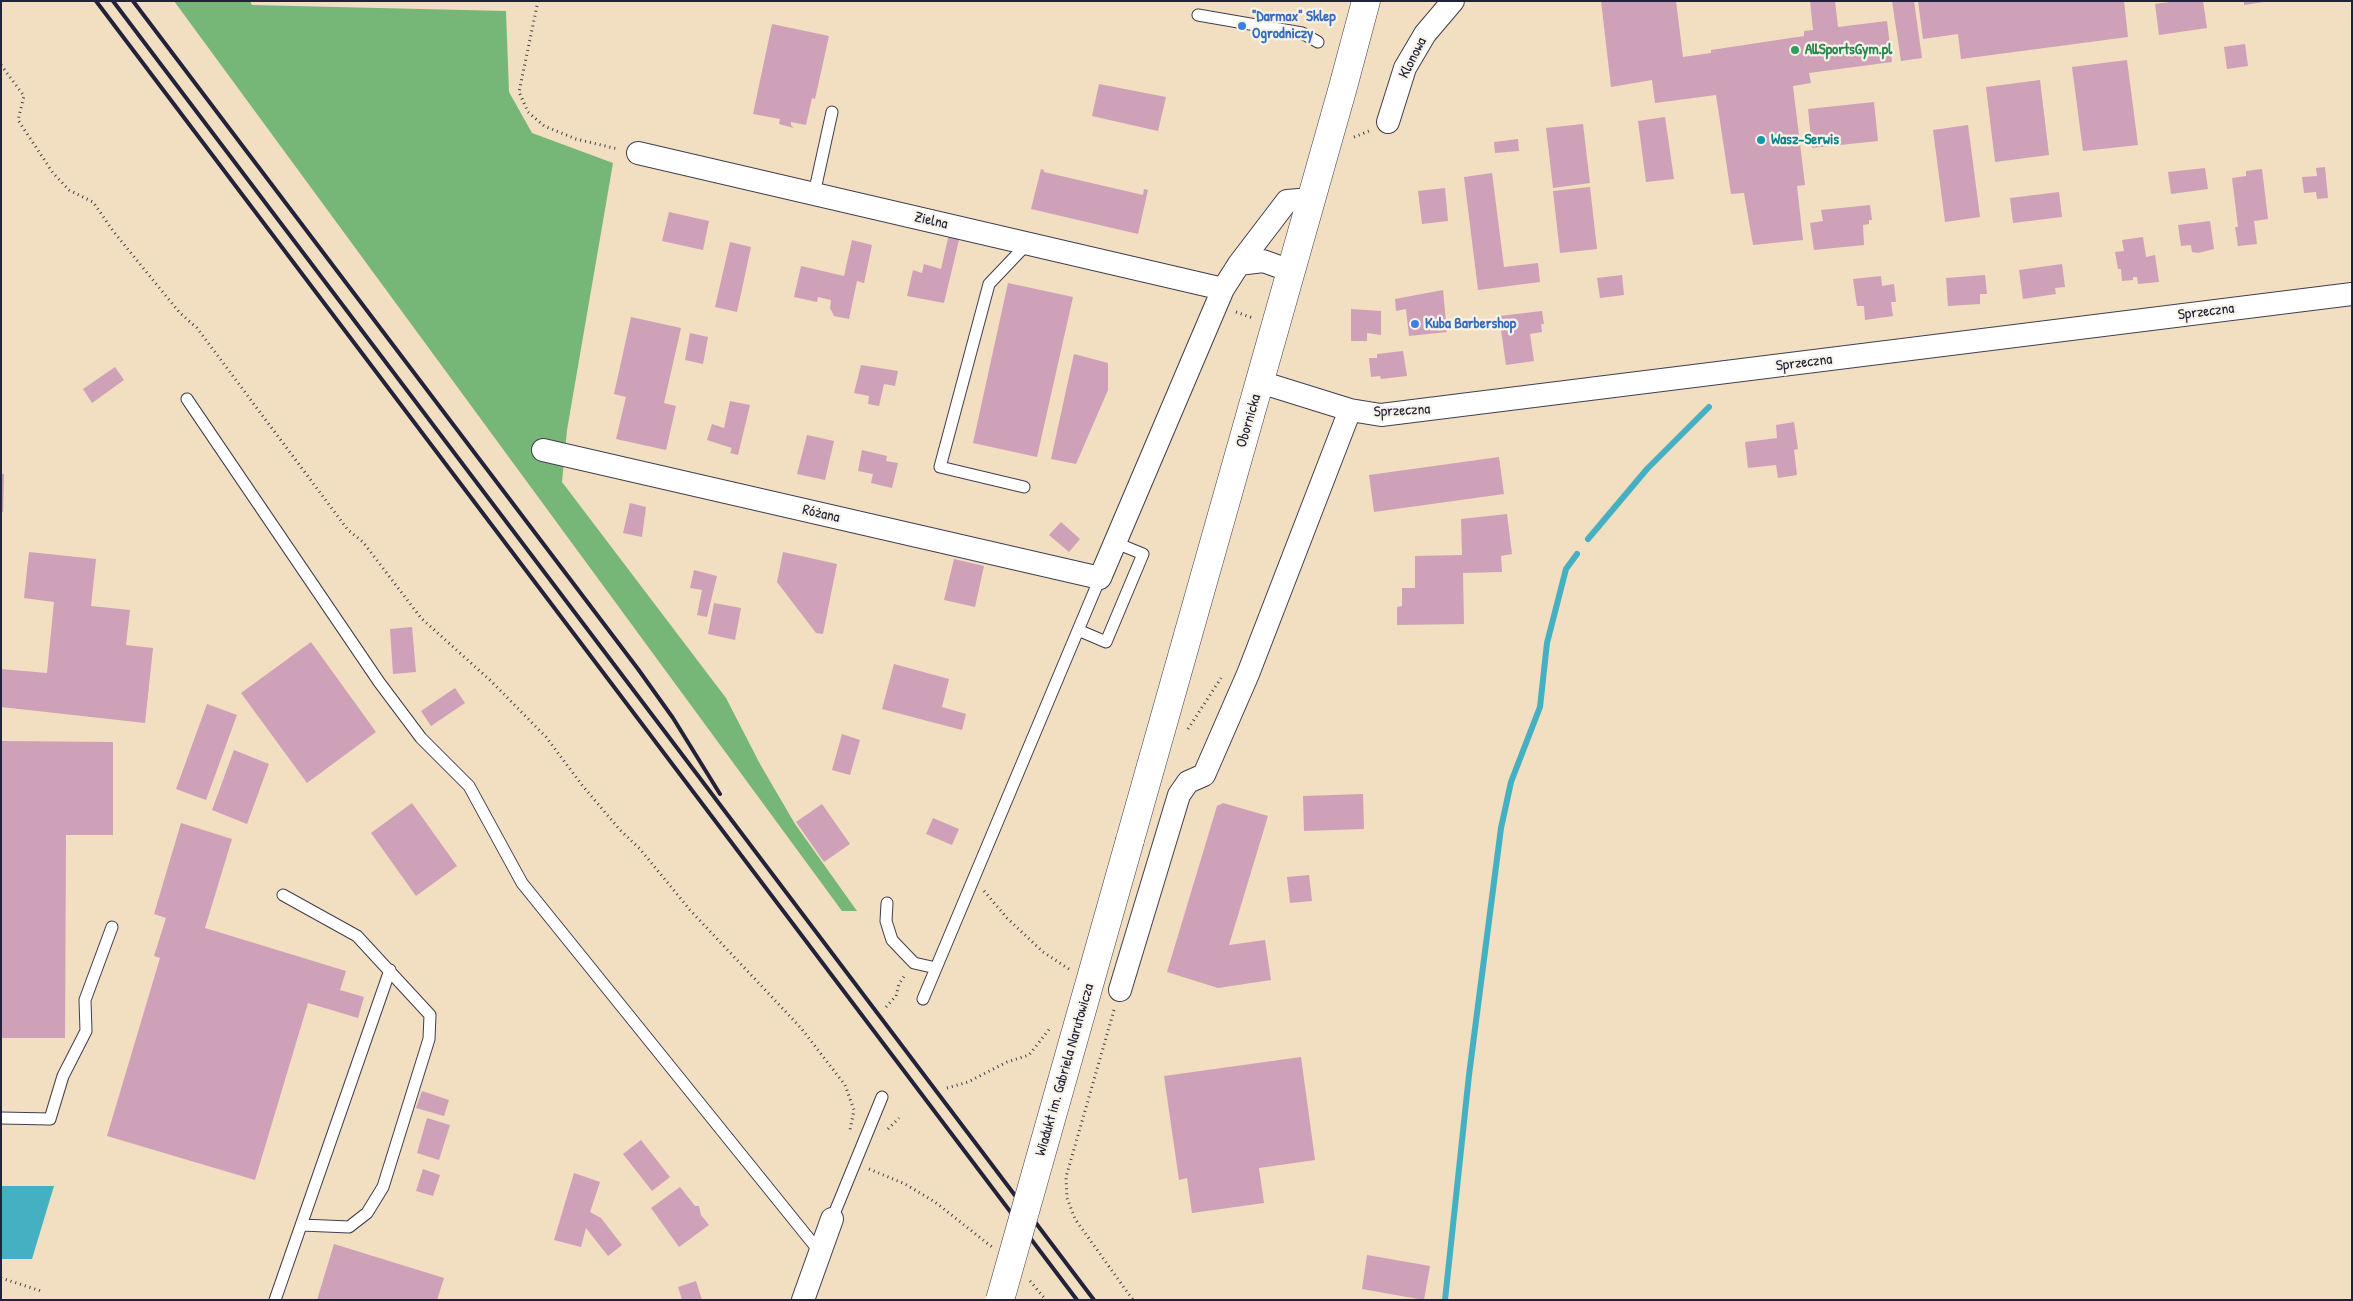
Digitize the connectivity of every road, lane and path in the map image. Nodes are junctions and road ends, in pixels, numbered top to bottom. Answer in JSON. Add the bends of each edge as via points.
{"nodes":[{"id":1,"x":538,"y":1,"type":"edge"},
{"id":2,"x":1366,"y":1,"type":"edge"},
{"id":3,"x":1453,"y":1,"type":"edge"},
{"id":4,"x":1198,"y":15,"type":"dead end"},
{"id":5,"x":1318,"y":42,"type":"dead end"},
{"id":6,"x":1,"y":66,"type":"edge"},
{"id":7,"x":832,"y":112,"type":"dead end"},
{"id":8,"x":1388,"y":122,"type":"dead end"},
{"id":9,"x":638,"y":153,"type":"joint"},
{"id":10,"x":814,"y":194,"type":"junction"},
{"id":11,"x":1312,"y":199,"type":"junction"},
{"id":12,"x":1027,"y":244,"type":"junction"},
{"id":13,"x":1239,"y":264,"type":"junction"},
{"id":14,"x":1291,"y":271,"type":"junction"},
{"id":15,"x":1223,"y":289,"type":"junction"},
{"id":16,"x":2352,"y":294,"type":"edge"},
{"id":17,"x":1260,"y":382,"type":"junction"},
{"id":18,"x":187,"y":399,"type":"dead end"},
{"id":19,"x":1350,"y":410,"type":"junction"},
{"id":20,"x":543,"y":450,"type":"dead end"},
{"id":21,"x":1024,"y":487,"type":"dead end"},
{"id":22,"x":1116,"y":543,"type":"junction"},
{"id":23,"x":1100,"y":578,"type":"junction"},
{"id":24,"x":1078,"y":630,"type":"junction"},
{"id":25,"x":1207,"y":700,"type":"dead end"},
{"id":26,"x":1190,"y":725,"type":"dead end"},
{"id":27,"x":1130,"y":840,"type":"joint"},
{"id":28,"x":973,"y":879,"type":"junction"},
{"id":29,"x":283,"y":895,"type":"dead end"},
{"id":30,"x":887,"y":903,"type":"dead end"},
{"id":31,"x":112,"y":927,"type":"dead end"},
{"id":32,"x":914,"y":962,"type":"junction"},
{"id":33,"x":936,"y":968,"type":"junction"},
{"id":34,"x":390,"y":970,"type":"junction"},
{"id":35,"x":1076,"y":973,"type":"dead end"},
{"id":36,"x":1120,"y":990,"type":"joint"},
{"id":37,"x":923,"y":999,"type":"dead end"},
{"id":38,"x":886,"y":1007,"type":"dead end"},
{"id":39,"x":1052,"y":1025,"type":"dead end"},
{"id":40,"x":947,"y":1088,"type":"dead end"},
{"id":41,"x":882,"y":1097,"type":"dead end"},
{"id":42,"x":1,"y":1118,"type":"edge"},
{"id":43,"x":854,"y":1162,"type":"junction"},
{"id":44,"x":832,"y":1219,"type":"joint"},
{"id":45,"x":302,"y":1225,"type":"junction"},
{"id":46,"x":995,"y":1249,"type":"dead end"},
{"id":47,"x":819,"y":1251,"type":"junction"},
{"id":48,"x":1,"y":1278,"type":"edge"},
{"id":49,"x":1026,"y":1278,"type":"dead end"},
{"id":50,"x":41,"y":1291,"type":"dead end"},
{"id":51,"x":276,"y":1300,"type":"edge"},
{"id":52,"x":803,"y":1300,"type":"edge"},
{"id":53,"x":1000,"y":1300,"type":"edge"},
{"id":54,"x":1046,"y":1300,"type":"edge"},
{"id":55,"x":1133,"y":1300,"type":"edge"}],
"edges":[{"from":1,"to":9,"type":"path","via":[[519,92],[528,112],[544,126],[576,139]]},
{"from":2,"to":11,"type":"main road","name":"Obornicka"},
{"from":3,"to":8,"type":"street","name":"Klonowa","via":[[1425,34],[1405,68]]},
{"from":4,"to":5,"type":"lane","via":[[1302,33]]},
{"from":6,"to":43,"type":"path","via":[[24,96],[18,120],[53,173],[69,190],[93,202],[113,232],[180,313],[197,328],[348,530],[363,542],[422,618],[491,681],[546,738],[690,910],[801,1028],[845,1085],[852,1100],[854,1110],[846,1141]]},
{"from":7,"to":10,"type":"lane"},
{"from":9,"to":10,"type":"street","name":"Zielna"},
{"from":10,"to":12,"type":"street","name":"Zielna"},
{"from":11,"to":13,"type":"street","via":[[1287,201]]},
{"from":11,"to":14,"type":"main road","name":"Obornicka"},
{"from":12,"to":15,"type":"street","name":"Zielna"},
{"from":12,"to":21,"type":"lane","via":[[989,284],[940,467]]},
{"from":13,"to":14,"type":"street","via":[[1263,261]]},
{"from":13,"to":15,"type":"street"},
{"from":14,"to":17,"type":"main road","name":"Obornicka"},
{"from":15,"to":22,"type":"street"},
{"from":16,"to":19,"type":"street","name":"Sprzeczna","via":[[1413,412],[1381,415]]},
{"from":17,"to":19,"type":"street","name":"Sprzeczna"},
{"from":17,"to":27,"type":"main road","name":"Obornicka"},
{"from":18,"to":47,"type":"lane","via":[[380,682],[422,738],[469,786],[522,883],[734,1154]]},
{"from":19,"to":36,"type":"street","via":[[1224,729],[1204,774],[1188,782],[1179,795]]},
{"from":20,"to":23,"type":"street","name":"Różana"},
{"from":22,"to":23,"type":"street"},
{"from":22,"to":24,"type":"lane","via":[[1143,554],[1106,642]]},
{"from":23,"to":24,"type":"lane"},
{"from":24,"to":28,"type":"lane"},
{"from":25,"to":26,"type":"path"},
{"from":27,"to":53,"type":"main road","name":"Wiadukt im. Gabriela Narutowicza","bridge":true},
{"from":28,"to":33,"type":"lane"},
{"from":28,"to":35,"type":"path","via":[[1036,945]]},
{"from":29,"to":34,"type":"lane","via":[[357,936]]},
{"from":30,"to":32,"type":"lane","via":[[886,921],[892,940]]},
{"from":31,"to":42,"type":"lane","via":[[85,1000],[86,1031],[63,1076],[50,1119]]},
{"from":32,"to":33,"type":"lane"},
{"from":32,"to":38,"type":"path","via":[[899,984],[896,996]]},
{"from":33,"to":37,"type":"lane"},
{"from":34,"to":45,"type":"lane"},
{"from":34,"to":45,"type":"lane","via":[[430,1015],[429,1039],[383,1188],[367,1213],[349,1227]]},
{"from":36,"to":55,"type":"path","via":[[1066,1184],[1067,1198],[1075,1219]]},
{"from":39,"to":40,"type":"path","via":[[1029,1055]]},
{"from":41,"to":43,"type":"lane"},
{"from":43,"to":44,"type":"lane"},
{"from":43,"to":46,"type":"path","via":[[905,1184],[935,1202]]},
{"from":44,"to":47,"type":"street"},
{"from":45,"to":51,"type":"lane"},
{"from":47,"to":52,"type":"street"},
{"from":48,"to":50,"type":"path"},
{"from":49,"to":54,"type":"path"}]}
